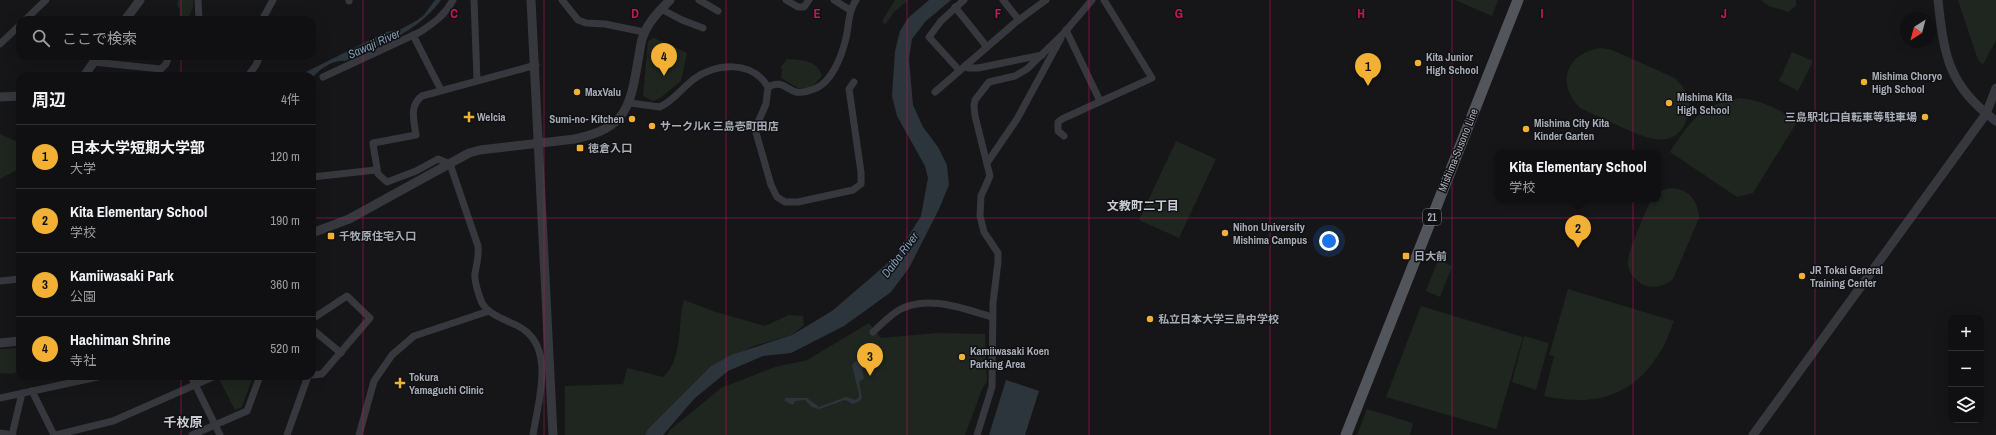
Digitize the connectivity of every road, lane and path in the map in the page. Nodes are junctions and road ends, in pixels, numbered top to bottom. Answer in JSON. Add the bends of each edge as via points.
{"nodes":[{"id":1,"x":46,"y":0,"type":"edge"},
{"id":2,"x":140,"y":0,"type":"edge"},
{"id":3,"x":198,"y":0,"type":"edge"},
{"id":4,"x":273,"y":0,"type":"edge"},
{"id":5,"x":453,"y":0,"type":"edge"},
{"id":6,"x":474,"y":0,"type":"edge"},
{"id":7,"x":531,"y":0,"type":"edge"},
{"id":8,"x":562,"y":0,"type":"edge"},
{"id":9,"x":670,"y":0,"type":"edge"},
{"id":10,"x":699,"y":0,"type":"edge"},
{"id":11,"x":786,"y":0,"type":"edge"},
{"id":12,"x":809,"y":0,"type":"edge"},
{"id":13,"x":834,"y":0,"type":"edge"},
{"id":14,"x":856,"y":0,"type":"edge"},
{"id":15,"x":964,"y":0,"type":"edge"},
{"id":16,"x":1003,"y":0,"type":"edge"},
{"id":17,"x":1046,"y":0,"type":"edge"},
{"id":18,"x":1092,"y":0,"type":"edge"},
{"id":19,"x":1104,"y":0,"type":"edge"},
{"id":20,"x":1518,"y":0,"type":"edge"},
{"id":21,"x":1938,"y":0,"type":"edge"},
{"id":22,"x":955,"y":7,"type":"junction"},
{"id":23,"x":661,"y":9,"type":"junction"},
{"id":24,"x":850,"y":10,"type":"junction"},
{"id":25,"x":718,"y":11,"type":"dead end"},
{"id":26,"x":29,"y":16,"type":"edge"},
{"id":27,"x":128,"y":16,"type":"edge"},
{"id":28,"x":199,"y":16,"type":"edge"},
{"id":29,"x":264,"y":16,"type":"edge"},
{"id":30,"x":1019,"y":20,"type":"junction"},
{"id":31,"x":703,"y":28,"type":"dead end"},
{"id":32,"x":16,"y":29,"type":"edge"},
{"id":33,"x":644,"y":32,"type":"junction"},
{"id":34,"x":1065,"y":32,"type":"junction"},
{"id":35,"x":413,"y":35,"type":"junction"},
{"id":36,"x":0,"y":44,"type":"edge"},
{"id":37,"x":987,"y":46,"type":"junction"},
{"id":38,"x":1042,"y":54,"type":"junction"},
{"id":39,"x":94,"y":60,"type":"edge"},
{"id":40,"x":102,"y":60,"type":"edge"},
{"id":41,"x":168,"y":60,"type":"edge"},
{"id":42,"x":258,"y":60,"type":"edge"},
{"id":43,"x":536,"y":64,"type":"junction"},
{"id":44,"x":966,"y":65,"type":"junction"},
{"id":45,"x":959,"y":70,"type":"junction"},
{"id":46,"x":87,"y":72,"type":"edge"},
{"id":47,"x":251,"y":72,"type":"edge"},
{"id":48,"x":323,"y":77,"type":"dead end"},
{"id":49,"x":477,"y":80,"type":"junction"},
{"id":50,"x":854,"y":82,"type":"dead end"},
{"id":51,"x":768,"y":87,"type":"junction"},
{"id":52,"x":1996,"y":88,"type":"edge"},
{"id":53,"x":441,"y":90,"type":"junction"},
{"id":54,"x":935,"y":92,"type":"dead end"},
{"id":55,"x":16,"y":96,"type":"edge"},
{"id":56,"x":0,"y":98,"type":"edge"},
{"id":57,"x":1100,"y":101,"type":"junction"},
{"id":58,"x":630,"y":103,"type":"junction"},
{"id":59,"x":1986,"y":114,"type":"junction"},
{"id":60,"x":1996,"y":121,"type":"edge"},
{"id":61,"x":1064,"y":136,"type":"dead end"},
{"id":62,"x":539,"y":142,"type":"junction"},
{"id":63,"x":987,"y":163,"type":"junction"},
{"id":64,"x":450,"y":164,"type":"junction"},
{"id":65,"x":376,"y":170,"type":"junction"},
{"id":66,"x":316,"y":177,"type":"edge"},
{"id":67,"x":316,"y":232,"type":"edge"},
{"id":68,"x":16,"y":279,"type":"edge"},
{"id":69,"x":0,"y":280,"type":"edge"},
{"id":70,"x":489,"y":311,"type":"junction"},
{"id":71,"x":316,"y":316,"type":"edge"},
{"id":72,"x":992,"y":317,"type":"junction"},
{"id":73,"x":316,"y":332,"type":"edge"},
{"id":74,"x":873,"y":332,"type":"dead end"},
{"id":75,"x":16,"y":341,"type":"edge"},
{"id":76,"x":0,"y":343,"type":"edge"},
{"id":77,"x":340,"y":353,"type":"junction"},
{"id":78,"x":316,"y":375,"type":"edge"},
{"id":79,"x":83,"y":380,"type":"edge"},
{"id":80,"x":193,"y":380,"type":"edge"},
{"id":81,"x":205,"y":380,"type":"edge"},
{"id":82,"x":258,"y":380,"type":"edge"},
{"id":83,"x":307,"y":380,"type":"edge"},
{"id":84,"x":195,"y":384,"type":"junction"},
{"id":85,"x":32,"y":391,"type":"junction"},
{"id":86,"x":22,"y":394,"type":"junction"},
{"id":87,"x":0,"y":398,"type":"edge"},
{"id":88,"x":215,"y":425,"type":"junction"},
{"id":89,"x":0,"y":433,"type":"edge"},
{"id":90,"x":12,"y":435,"type":"edge"},
{"id":91,"x":55,"y":435,"type":"edge"},
{"id":92,"x":192,"y":435,"type":"edge"},
{"id":93,"x":220,"y":435,"type":"edge"},
{"id":94,"x":287,"y":435,"type":"edge"},
{"id":95,"x":359,"y":435,"type":"edge"},
{"id":96,"x":533,"y":435,"type":"edge"},
{"id":97,"x":553,"y":435,"type":"edge"},
{"id":98,"x":977,"y":435,"type":"edge"},
{"id":99,"x":1346,"y":435,"type":"edge"},
{"id":100,"x":1753,"y":435,"type":"edge"}],
"edges":[{"from":1,"to":26,"type":"street"},
{"from":2,"to":27,"type":"street"},
{"from":3,"to":28,"type":"street"},
{"from":4,"to":29,"type":"street"},
{"from":5,"to":35,"type":"street","via":[[447,11],[434,23]]},
{"from":6,"to":49,"type":"street"},
{"from":7,"to":43,"type":"street"},
{"from":8,"to":33,"type":"street","via":[[578,20]]},
{"from":9,"to":23,"type":"street"},
{"from":10,"to":25,"type":"street"},
{"from":11,"to":12,"type":"street","via":[[801,8]]},
{"from":13,"to":24,"type":"street"},
{"from":14,"to":24,"type":"street"},
{"from":15,"to":22,"type":"street"},
{"from":16,"to":30,"type":"street"},
{"from":17,"to":30,"type":"street"},
{"from":18,"to":34,"type":"street"},
{"from":19,"to":57,"type":"street","via":[[1152,78]]},
{"from":20,"to":99,"type":"main road","name":"Mishima-Susono Line","number":"21"},
{"from":21,"to":59,"type":"street","via":[[1943,43],[1948,60],[1957,81],[1969,98]]},
{"from":22,"to":37,"type":"street"},
{"from":22,"to":45,"type":"street","via":[[929,37]]},
{"from":23,"to":31,"type":"street"},
{"from":23,"to":33,"type":"street"},
{"from":24,"to":51,"type":"street","via":[[844,45],[831,73],[822,85],[800,92],[778,84]]},
{"from":30,"to":37,"type":"street"},
{"from":32,"to":36,"type":"street"},
{"from":33,"to":58,"type":"street"},
{"from":34,"to":38,"type":"street"},
{"from":34,"to":57,"type":"street"},
{"from":34,"to":63,"type":"street","via":[[1017,119]]},
{"from":35,"to":48,"type":"street"},
{"from":35,"to":53,"type":"street"},
{"from":37,"to":44,"type":"street"},
{"from":38,"to":44,"type":"street","via":[[978,68],[968,68]]},
{"from":38,"to":63,"type":"street","via":[[1027,69],[1015,76],[989,82],[975,100],[975,116]]},
{"from":39,"to":46,"type":"street"},
{"from":40,"to":41,"type":"street","via":[[160,69]]},
{"from":42,"to":47,"type":"street"},
{"from":43,"to":49,"type":"street"},
{"from":43,"to":62,"type":"street"},
{"from":44,"to":45,"type":"street"},
{"from":45,"to":54,"type":"street"},
{"from":49,"to":53,"type":"street"},
{"from":50,"to":51,"type":"street","via":[[849,89],[861,172],[860,184],[853,190],[798,202],[785,202],[773,192],[755,129],[766,104]]},
{"from":51,"to":58,"type":"street","via":[[757,73],[746,67],[722,69],[697,77],[660,107]]},
{"from":52,"to":59,"type":"street"},
{"from":53,"to":65,"type":"street","via":[[422,96],[416,101],[413,111],[416,135],[373,142]]},
{"from":55,"to":56,"type":"street"},
{"from":57,"to":61,"type":"street","via":[[1060,120],[1058,131]]},
{"from":58,"to":62,"type":"street","via":[[619,118],[600,131],[575,139]]},
{"from":59,"to":60,"type":"street"},
{"from":59,"to":100,"type":"street"},
{"from":62,"to":64,"type":"street","via":[[480,150]]},
{"from":62,"to":97,"type":"street"},
{"from":63,"to":72,"type":"street","via":[[990,179],[981,196],[980,208],[984,232],[998,252]]},
{"from":64,"to":65,"type":"street","via":[[438,160],[387,182]]},
{"from":64,"to":67,"type":"street","via":[[349,219]]},
{"from":64,"to":70,"type":"street","via":[[478,246],[475,275],[482,303]]},
{"from":65,"to":66,"type":"street"},
{"from":68,"to":69,"type":"street"},
{"from":70,"to":95,"type":"street","via":[[414,336],[392,355],[374,382]]},
{"from":70,"to":96,"type":"street","via":[[528,331],[542,359],[543,371]]},
{"from":71,"to":77,"type":"street","via":[[347,296],[370,318]]},
{"from":72,"to":74,"type":"street","via":[[953,306],[919,304],[899,310]]},
{"from":72,"to":98,"type":"street","via":[[992,387]]},
{"from":73,"to":77,"type":"street"},
{"from":75,"to":76,"type":"street"},
{"from":77,"to":78,"type":"street","via":[[322,374]]},
{"from":79,"to":85,"type":"street"},
{"from":80,"to":84,"type":"street"},
{"from":81,"to":84,"type":"street"},
{"from":82,"to":88,"type":"street","via":[[247,410]]},
{"from":83,"to":94,"type":"street"},
{"from":84,"to":88,"type":"street"},
{"from":84,"to":91,"type":"street","via":[[113,421]]},
{"from":85,"to":86,"type":"street"},
{"from":85,"to":91,"type":"street"},
{"from":86,"to":87,"type":"street"},
{"from":86,"to":90,"type":"street"},
{"from":88,"to":92,"type":"street"},
{"from":88,"to":93,"type":"street"},
{"from":89,"to":90,"type":"street"}]}
